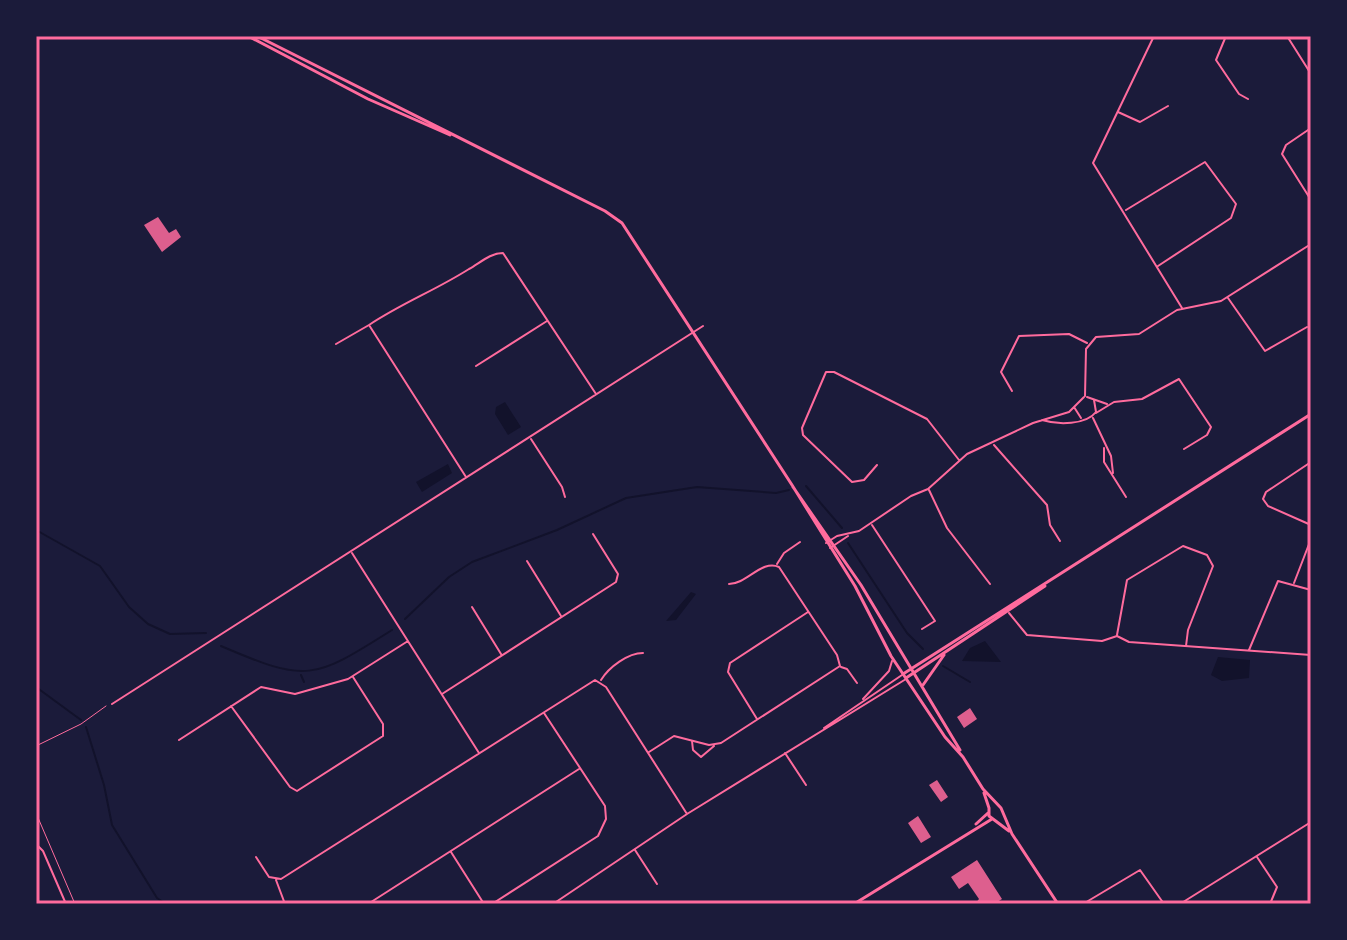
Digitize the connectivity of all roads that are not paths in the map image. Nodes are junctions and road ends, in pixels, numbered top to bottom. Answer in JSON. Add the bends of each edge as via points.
{"nodes":[{"id":1,"x":248,"y":36,"type":"edge"},
{"id":2,"x":257,"y":36,"type":"edge"},
{"id":3,"x":1154,"y":36,"type":"edge"},
{"id":4,"x":1226,"y":36,"type":"edge"},
{"id":5,"x":1287,"y":36,"type":"edge"},
{"id":6,"x":1311,"y":74,"type":"edge"},
{"id":7,"x":1248,"y":99,"type":"dead end"},
{"id":8,"x":1168,"y":106,"type":"dead end"},
{"id":9,"x":1117,"y":112,"type":"junction"},
{"id":10,"x":1311,"y":128,"type":"edge"},
{"id":11,"x":454,"y":136,"type":"junction"},
{"id":12,"x":1311,"y":200,"type":"edge"},
{"id":13,"x":1125,"y":210,"type":"junction"},
{"id":14,"x":1311,"y":244,"type":"edge"},
{"id":15,"x":1158,"y":266,"type":"junction"},
{"id":16,"x":1228,"y":297,"type":"junction"},
{"id":17,"x":1182,"y":308,"type":"junction"},
{"id":18,"x":548,"y":320,"type":"junction"},
{"id":19,"x":369,"y":325,"type":"junction"},
{"id":20,"x":703,"y":326,"type":"dead end"},
{"id":21,"x":1307,"y":327,"type":"dead end"},
{"id":22,"x":694,"y":332,"type":"junction"},
{"id":23,"x":336,"y":344,"type":"dead end"},
{"id":24,"x":1088,"y":344,"type":"junction"},
{"id":25,"x":476,"y":366,"type":"dead end"},
{"id":26,"x":1012,"y":391,"type":"dead end"},
{"id":27,"x":597,"y":395,"type":"junction"},
{"id":28,"x":1085,"y":396,"type":"junction"},
{"id":29,"x":1094,"y":400,"type":"junction"},
{"id":30,"x":1108,"y":404,"type":"junction"},
{"id":31,"x":1074,"y":407,"type":"junction"},
{"id":32,"x":1096,"y":413,"type":"junction"},
{"id":33,"x":1311,"y":414,"type":"edge"},
{"id":34,"x":1092,"y":417,"type":"junction"},
{"id":35,"x":1082,"y":419,"type":"junction"},
{"id":36,"x":1041,"y":420,"type":"junction"},
{"id":37,"x":531,"y":438,"type":"junction"},
{"id":38,"x":993,"y":444,"type":"junction"},
{"id":39,"x":1104,"y":447,"type":"junction"},
{"id":40,"x":1184,"y":449,"type":"dead end"},
{"id":41,"x":959,"y":460,"type":"junction"},
{"id":42,"x":1311,"y":462,"type":"edge"},
{"id":43,"x":877,"y":465,"type":"dead end"},
{"id":44,"x":1113,"y":473,"type":"junction"},
{"id":45,"x":467,"y":478,"type":"junction"},
{"id":46,"x":792,"y":485,"type":"junction"},
{"id":47,"x":928,"y":489,"type":"junction"},
{"id":48,"x":565,"y":497,"type":"dead end"},
{"id":49,"x":1126,"y":497,"type":"dead end"},
{"id":50,"x":872,"y":523,"type":"junction"},
{"id":51,"x":1311,"y":525,"type":"edge"},
{"id":52,"x":593,"y":534,"type":"dead end"},
{"id":53,"x":848,"y":535,"type":"junction"},
{"id":54,"x":1311,"y":539,"type":"edge"},
{"id":55,"x":832,"y":540,"type":"junction"},
{"id":56,"x":1060,"y":541,"type":"dead end"},
{"id":57,"x":800,"y":542,"type":"dead end"},
{"id":58,"x":826,"y":543,"type":"junction"},
{"id":59,"x":835,"y":545,"type":"junction"},
{"id":60,"x":830,"y":548,"type":"junction"},
{"id":61,"x":351,"y":552,"type":"junction"},
{"id":62,"x":527,"y":561,"type":"dead end"},
{"id":63,"x":777,"y":565,"type":"junction"},
{"id":64,"x":729,"y":584,"type":"dead end"},
{"id":65,"x":990,"y":584,"type":"dead end"},
{"id":66,"x":1294,"y":584,"type":"junction"},
{"id":67,"x":1311,"y":590,"type":"edge"},
{"id":68,"x":472,"y":607,"type":"dead end"},
{"id":69,"x":1007,"y":610,"type":"junction"},
{"id":70,"x":809,"y":611,"type":"junction"},
{"id":71,"x":562,"y":617,"type":"junction"},
{"id":72,"x":922,"y":629,"type":"dead end"},
{"id":73,"x":1117,"y":636,"type":"junction"},
{"id":74,"x":408,"y":641,"type":"junction"},
{"id":75,"x":1186,"y":646,"type":"junction"},
{"id":76,"x":1249,"y":651,"type":"junction"},
{"id":77,"x":946,"y":652,"type":"junction"},
{"id":78,"x":643,"y":653,"type":"dead end"},
{"id":79,"x":502,"y":655,"type":"junction"},
{"id":80,"x":1311,"y":655,"type":"edge"},
{"id":81,"x":891,"y":656,"type":"junction"},
{"id":82,"x":840,"y":666,"type":"junction"},
{"id":83,"x":913,"y":671,"type":"junction"},
{"id":84,"x":905,"y":676,"type":"junction"},
{"id":85,"x":353,"y":677,"type":"junction"},
{"id":86,"x":600,"y":681,"type":"junction"},
{"id":87,"x":857,"y":683,"type":"dead end"},
{"id":88,"x":922,"y":686,"type":"junction"},
{"id":89,"x":442,"y":694,"type":"junction"},
{"id":90,"x":859,"y":702,"type":"junction"},
{"id":91,"x":112,"y":704,"type":"road end"},
{"id":92,"x":231,"y":706,"type":"junction"},
{"id":93,"x":543,"y":712,"type":"junction"},
{"id":94,"x":758,"y":721,"type":"junction"},
{"id":95,"x":824,"y":729,"type":"junction"},
{"id":96,"x":179,"y":740,"type":"dead end"},
{"id":97,"x":693,"y":740,"type":"junction"},
{"id":98,"x":715,"y":745,"type":"junction"},
{"id":99,"x":648,"y":752,"type":"junction"},
{"id":100,"x":479,"y":753,"type":"junction"},
{"id":101,"x":785,"y":753,"type":"junction"},
{"id":102,"x":963,"y":757,"type":"junction"},
{"id":103,"x":580,"y":769,"type":"junction"},
{"id":104,"x":806,"y":785,"type":"dead end"},
{"id":105,"x":983,"y":789,"type":"junction"},
{"id":106,"x":997,"y":805,"type":"junction"},
{"id":107,"x":988,"y":810,"type":"junction"},
{"id":108,"x":687,"y":814,"type":"junction"},
{"id":109,"x":1002,"y":814,"type":"junction"},
{"id":110,"x":994,"y":819,"type":"junction"},
{"id":111,"x":1311,"y":822,"type":"edge"},
{"id":112,"x":973,"y":827,"type":"junction"},
{"id":113,"x":1012,"y":834,"type":"junction"},
{"id":114,"x":36,"y":844,"type":"edge"},
{"id":115,"x":635,"y":849,"type":"junction"},
{"id":116,"x":450,"y":851,"type":"junction"},
{"id":117,"x":1257,"y":856,"type":"junction"},
{"id":118,"x":256,"y":857,"type":"dead end"},
{"id":119,"x":276,"y":880,"type":"junction"},
{"id":120,"x":657,"y":884,"type":"dead end"},
{"id":121,"x":66,"y":904,"type":"edge"},
{"id":122,"x":285,"y":904,"type":"edge"},
{"id":123,"x":368,"y":904,"type":"edge"},
{"id":124,"x":484,"y":904,"type":"edge"},
{"id":125,"x":492,"y":904,"type":"edge"},
{"id":126,"x":553,"y":904,"type":"edge"},
{"id":127,"x":854,"y":904,"type":"edge"},
{"id":128,"x":1058,"y":904,"type":"edge"},
{"id":129,"x":1083,"y":904,"type":"edge"},
{"id":130,"x":1164,"y":904,"type":"edge"},
{"id":131,"x":1180,"y":904,"type":"edge"},
{"id":132,"x":1270,"y":904,"type":"edge"}],
"edges":[{"from":1,"to":11,"type":"street","via":[[368,99]]},
{"from":2,"to":11,"type":"street"},
{"from":3,"to":9,"type":"street"},
{"from":4,"to":7,"type":"street","via":[[1216,60]]},
{"from":5,"to":6,"type":"street"},
{"from":8,"to":9,"type":"street","via":[[1140,122]]},
{"from":9,"to":13,"type":"street","via":[[1093,163]]},
{"from":10,"to":12,"type":"street","via":[[1286,145],[1282,154]]},
{"from":11,"to":22,"type":"street","via":[[618,220]]},
{"from":13,"to":15,"type":"street"},
{"from":13,"to":15,"type":"street","via":[[1205,162],[1236,204],[1231,218]]},
{"from":14,"to":16,"type":"street"},
{"from":15,"to":17,"type":"street"},
{"from":16,"to":17,"type":"street"},
{"from":16,"to":21,"type":"street","via":[[1265,351]]},
{"from":17,"to":24,"type":"street","via":[[1139,334],[1101,336]]},
{"from":18,"to":19,"type":"street","via":[[499,253]]},
{"from":18,"to":25,"type":"street"},
{"from":18,"to":27,"type":"street"},
{"from":19,"to":23,"type":"street"},
{"from":19,"to":45,"type":"street"},
{"from":20,"to":22,"type":"street"},
{"from":22,"to":27,"type":"street"},
{"from":22,"to":46,"type":"street"},
{"from":24,"to":26,"type":"street","via":[[1069,334],[1019,336],[1001,372]]},
{"from":24,"to":28,"type":"street"},
{"from":27,"to":37,"type":"street"},
{"from":28,"to":29,"type":"street"},
{"from":28,"to":31,"type":"street"},
{"from":29,"to":30,"type":"street"},
{"from":29,"to":32,"type":"street"},
{"from":30,"to":32,"type":"street"},
{"from":30,"to":40,"type":"street","via":[[1142,399],[1181,380],[1211,427]]},
{"from":31,"to":35,"type":"street"},
{"from":31,"to":36,"type":"street"},
{"from":32,"to":34,"type":"street"},
{"from":33,"to":69,"type":"street"},
{"from":34,"to":35,"type":"street"},
{"from":34,"to":39,"type":"street"},
{"from":35,"to":36,"type":"street"},
{"from":36,"to":38,"type":"street"},
{"from":37,"to":45,"type":"street"},
{"from":37,"to":48,"type":"street"},
{"from":38,"to":41,"type":"street"},
{"from":38,"to":56,"type":"street","via":[[1047,505]]},
{"from":39,"to":44,"type":"street"},
{"from":39,"to":44,"type":"street","via":[[1104,462]]},
{"from":41,"to":43,"type":"street","via":[[927,419],[826,372],[803,435],[852,482],[864,480]]},
{"from":41,"to":47,"type":"street"},
{"from":42,"to":51,"type":"street","via":[[1263,499]]},
{"from":44,"to":49,"type":"street"},
{"from":45,"to":61,"type":"street"},
{"from":46,"to":55,"type":"street"},
{"from":46,"to":58,"type":"street"},
{"from":47,"to":50,"type":"street"},
{"from":47,"to":65,"type":"street","via":[[947,528]]},
{"from":50,"to":53,"type":"street"},
{"from":50,"to":72,"type":"street","via":[[935,621]]},
{"from":52,"to":71,"type":"street","via":[[618,579]]},
{"from":53,"to":55,"type":"street"},
{"from":53,"to":59,"type":"street"},
{"from":54,"to":66,"type":"street"},
{"from":55,"to":58,"type":"street"},
{"from":55,"to":59,"type":"street"},
{"from":57,"to":63,"type":"street"},
{"from":58,"to":60,"type":"street"},
{"from":59,"to":60,"type":"street"},
{"from":59,"to":83,"type":"street"},
{"from":60,"to":81,"type":"street"},
{"from":61,"to":74,"type":"street"},
{"from":61,"to":91,"type":"street"},
{"from":62,"to":71,"type":"street"},
{"from":63,"to":64,"type":"street"},
{"from":63,"to":70,"type":"street"},
{"from":66,"to":67,"type":"street"},
{"from":66,"to":76,"type":"street","via":[[1282,580],[1274,586]]},
{"from":68,"to":79,"type":"street"},
{"from":69,"to":73,"type":"street","via":[[1027,635],[1102,641]]},
{"from":69,"to":77,"type":"street"},
{"from":69,"to":83,"type":"street"},
{"from":70,"to":82,"type":"street"},
{"from":70,"to":94,"type":"street","via":[[730,663],[728,672]]},
{"from":71,"to":79,"type":"street"},
{"from":73,"to":75,"type":"street","via":[[1129,642]]},
{"from":73,"to":75,"type":"street","via":[[1127,580],[1183,546],[1207,555],[1213,566]]},
{"from":74,"to":85,"type":"street"},
{"from":74,"to":89,"type":"street"},
{"from":75,"to":76,"type":"street"},
{"from":76,"to":80,"type":"street"},
{"from":77,"to":83,"type":"street"},
{"from":77,"to":88,"type":"street"},
{"from":78,"to":86,"type":"street","via":[[636,652]]},
{"from":79,"to":89,"type":"street"},
{"from":81,"to":84,"type":"street"},
{"from":81,"to":90,"type":"street","via":[[889,671]]},
{"from":82,"to":87,"type":"street"},
{"from":82,"to":94,"type":"street"},
{"from":83,"to":84,"type":"street"},
{"from":83,"to":88,"type":"street"},
{"from":84,"to":90,"type":"street"},
{"from":84,"to":95,"type":"street"},
{"from":84,"to":102,"type":"street"},
{"from":85,"to":92,"type":"street","via":[[299,694],[261,687]]},
{"from":85,"to":92,"type":"street","via":[[383,724],[383,736],[297,791]]},
{"from":86,"to":93,"type":"street","via":[[591,681]]},
{"from":86,"to":99,"type":"street"},
{"from":88,"to":102,"type":"street"},
{"from":89,"to":100,"type":"street"},
{"from":90,"to":95,"type":"street"},
{"from":92,"to":96,"type":"street"},
{"from":93,"to":100,"type":"street"},
{"from":93,"to":103,"type":"street"},
{"from":94,"to":98,"type":"street"},
{"from":95,"to":101,"type":"street"},
{"from":97,"to":98,"type":"street"},
{"from":97,"to":98,"type":"street","via":[[693,750],[701,757]]},
{"from":97,"to":99,"type":"street","via":[[674,736]]},
{"from":99,"to":108,"type":"street"},
{"from":100,"to":119,"type":"street"},
{"from":101,"to":104,"type":"street"},
{"from":101,"to":108,"type":"street"},
{"from":102,"to":105,"type":"street"},
{"from":103,"to":116,"type":"street"},
{"from":103,"to":125,"type":"street","via":[[607,811],[601,832]]},
{"from":105,"to":106,"type":"street"},
{"from":105,"to":107,"type":"street"},
{"from":106,"to":107,"type":"street"},
{"from":106,"to":109,"type":"street"},
{"from":107,"to":110,"type":"street"},
{"from":107,"to":112,"type":"street"},
{"from":108,"to":115,"type":"street"},
{"from":109,"to":110,"type":"street"},
{"from":109,"to":113,"type":"street"},
{"from":110,"to":112,"type":"street"},
{"from":110,"to":113,"type":"street"},
{"from":111,"to":117,"type":"street"},
{"from":112,"to":127,"type":"street"},
{"from":113,"to":128,"type":"street"},
{"from":114,"to":121,"type":"street"},
{"from":115,"to":120,"type":"street"},
{"from":115,"to":126,"type":"street"},
{"from":116,"to":123,"type":"street"},
{"from":116,"to":124,"type":"street"},
{"from":117,"to":131,"type":"street"},
{"from":117,"to":132,"type":"street","via":[[1277,887]]},
{"from":118,"to":119,"type":"street"},
{"from":119,"to":122,"type":"street"},
{"from":129,"to":130,"type":"street","via":[[1140,870]]}]}
